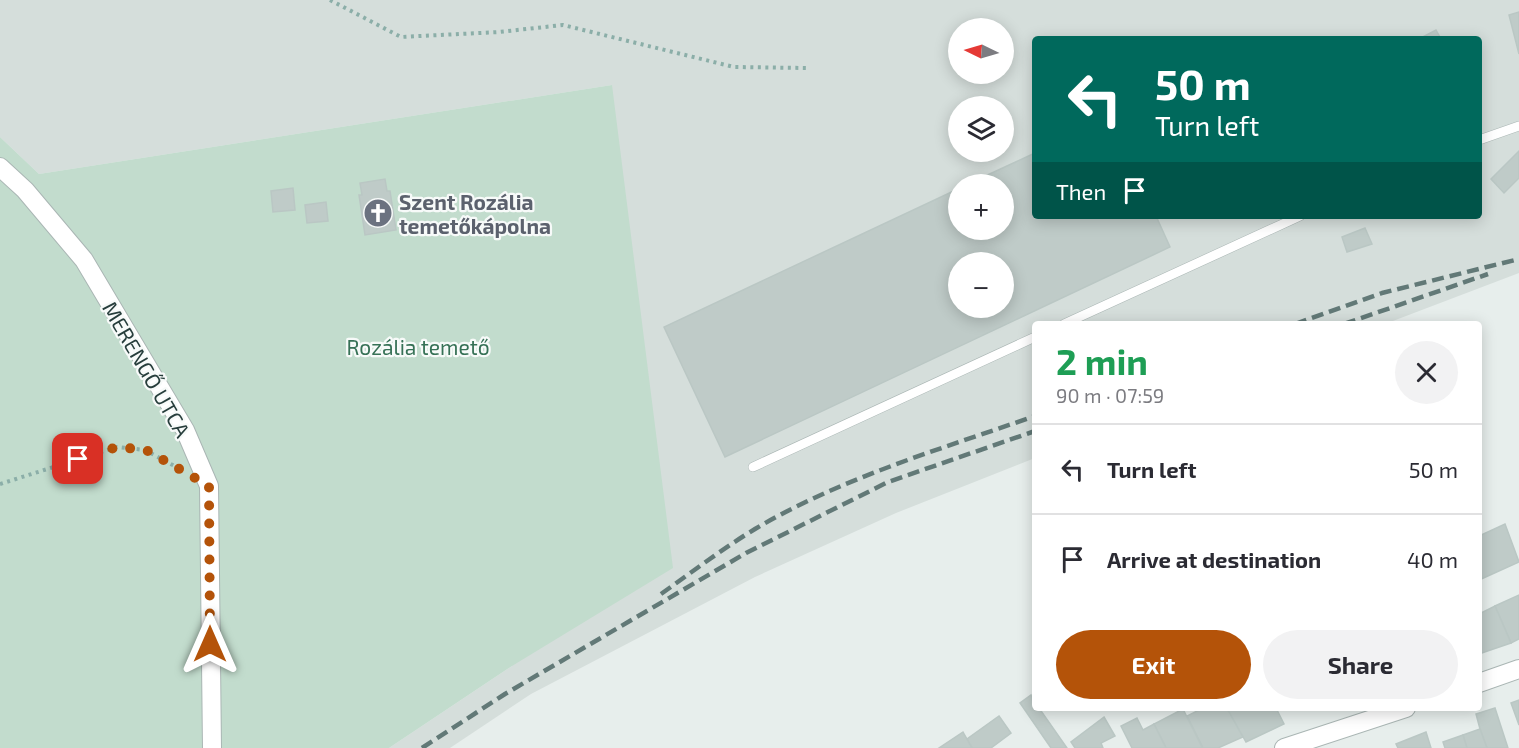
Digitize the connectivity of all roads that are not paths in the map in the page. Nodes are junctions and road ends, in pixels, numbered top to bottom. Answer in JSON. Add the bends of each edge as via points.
{"nodes":[{"id":1,"x":1519,"y":126,"type":"edge"},
{"id":2,"x":1482,"y":139,"type":"edge"},
{"id":3,"x":0,"y":167,"type":"edge"},
{"id":4,"x":1293,"y":219,"type":"edge"},
{"id":5,"x":1071,"y":321,"type":"edge"},
{"id":6,"x":1032,"y":339,"type":"edge"},
{"id":7,"x":753,"y":467,"type":"dead end"},
{"id":8,"x":1519,"y":669,"type":"edge"},
{"id":9,"x":1482,"y":682,"type":"edge"},
{"id":10,"x":1397,"y":711,"type":"edge"},
{"id":11,"x":213,"y":748,"type":"edge"},
{"id":12,"x":1284,"y":748,"type":"edge"}],
"edges":[{"from":1,"to":2,"type":"lane"},
{"from":3,"to":11,"type":"street","name":"MERENGŐ UTCA","via":[[25,190],[84,260],[185,430],[209,486]]},
{"from":4,"to":5,"type":"lane"},
{"from":6,"to":7,"type":"lane"},
{"from":8,"to":9,"type":"street"},
{"from":10,"to":12,"type":"street"}]}
